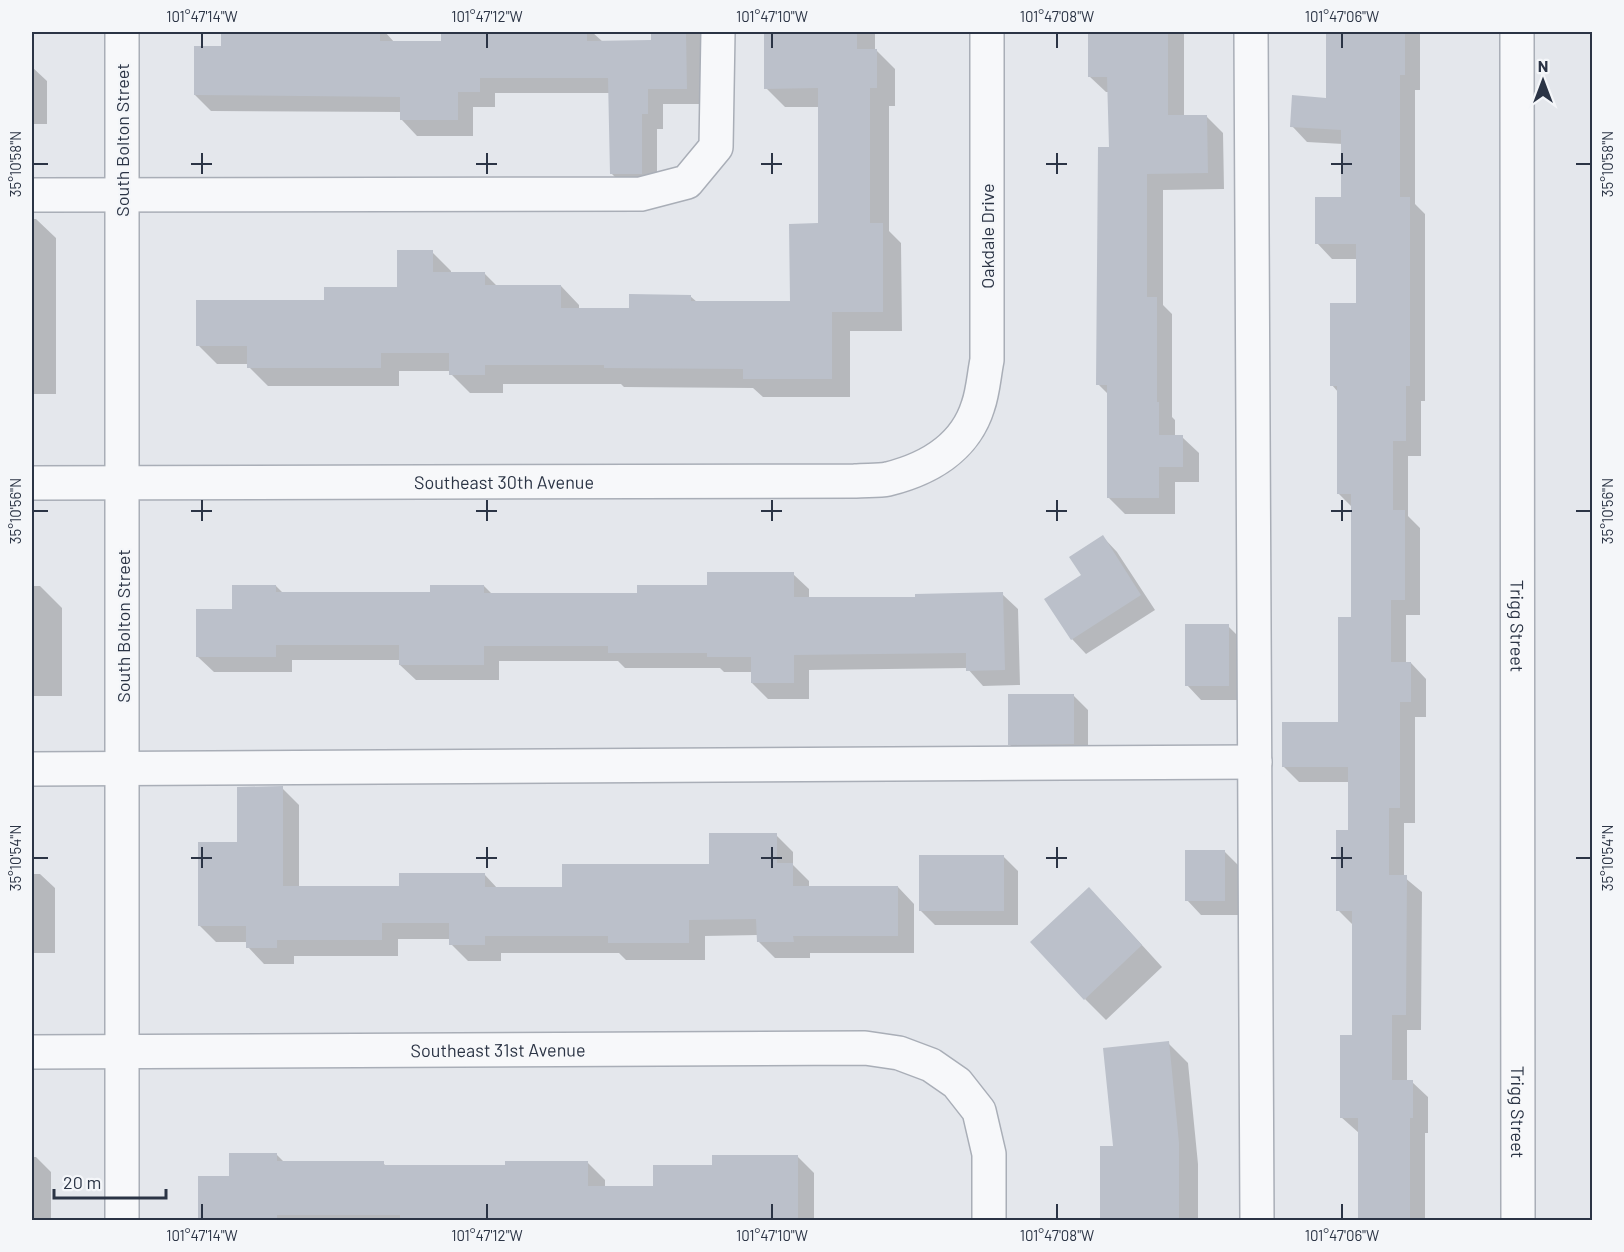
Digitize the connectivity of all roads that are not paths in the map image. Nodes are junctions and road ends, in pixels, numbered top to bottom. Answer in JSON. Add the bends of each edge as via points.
{"nodes":[{"id":1,"x":122,"y":32,"type":"edge"},
{"id":2,"x":718,"y":32,"type":"edge"},
{"id":3,"x":987,"y":32,"type":"edge"},
{"id":4,"x":1251,"y":32,"type":"edge"},
{"id":5,"x":1516,"y":32,"type":"edge"},
{"id":6,"x":122,"y":194,"type":"junction"},
{"id":7,"x":32,"y":195,"type":"edge"},
{"id":8,"x":964,"y":437,"type":"joint"},
{"id":9,"x":32,"y":483,"type":"edge"},
{"id":10,"x":123,"y":483,"type":"junction"},
{"id":11,"x":1255,"y":762,"type":"junction"},
{"id":12,"x":32,"y":769,"type":"edge"},
{"id":13,"x":122,"y":769,"type":"junction"},
{"id":14,"x":32,"y":1052,"type":"edge"},
{"id":15,"x":121,"y":1052,"type":"junction"},
{"id":16,"x":122,"y":1221,"type":"edge"},
{"id":17,"x":989,"y":1221,"type":"edge"},
{"id":18,"x":1257,"y":1221,"type":"edge"},
{"id":19,"x":1518,"y":1221,"type":"edge"}],
"edges":[{"from":1,"to":6,"type":"street","name":"South Bolton Street"},
{"from":2,"to":6,"type":"street","via":[[716,147],[687,182],[641,194]]},
{"from":3,"to":8,"type":"street","name":"Oakdale Drive","via":[[987,360],[978,407]]},
{"from":4,"to":11,"type":"street"},
{"from":5,"to":19,"type":"street","name":"Trigg Street"},
{"from":6,"to":7,"type":"street"},
{"from":6,"to":10,"type":"street","name":"South Bolton Street"},
{"from":8,"to":10,"type":"street","name":"Southeast 30th Avenue","via":[[944,455],[920,468],[886,479],[855,481]]},
{"from":9,"to":10,"type":"street","name":"Southeast 30th Avenue"},
{"from":10,"to":13,"type":"street","name":"South Bolton Street"},
{"from":11,"to":13,"type":"street"},
{"from":11,"to":18,"type":"street"},
{"from":12,"to":13,"type":"street"},
{"from":13,"to":15,"type":"street","name":"South Bolton Street"},
{"from":14,"to":15,"type":"street","name":"Southeast 31st Avenue"},
{"from":15,"to":16,"type":"street","name":"South Bolton Street"},
{"from":15,"to":17,"type":"street","name":"Southeast 31st Avenue","via":[[865,1048],[899,1053],[931,1065],[957,1083],[979,1111],[990,1154]]}]}
